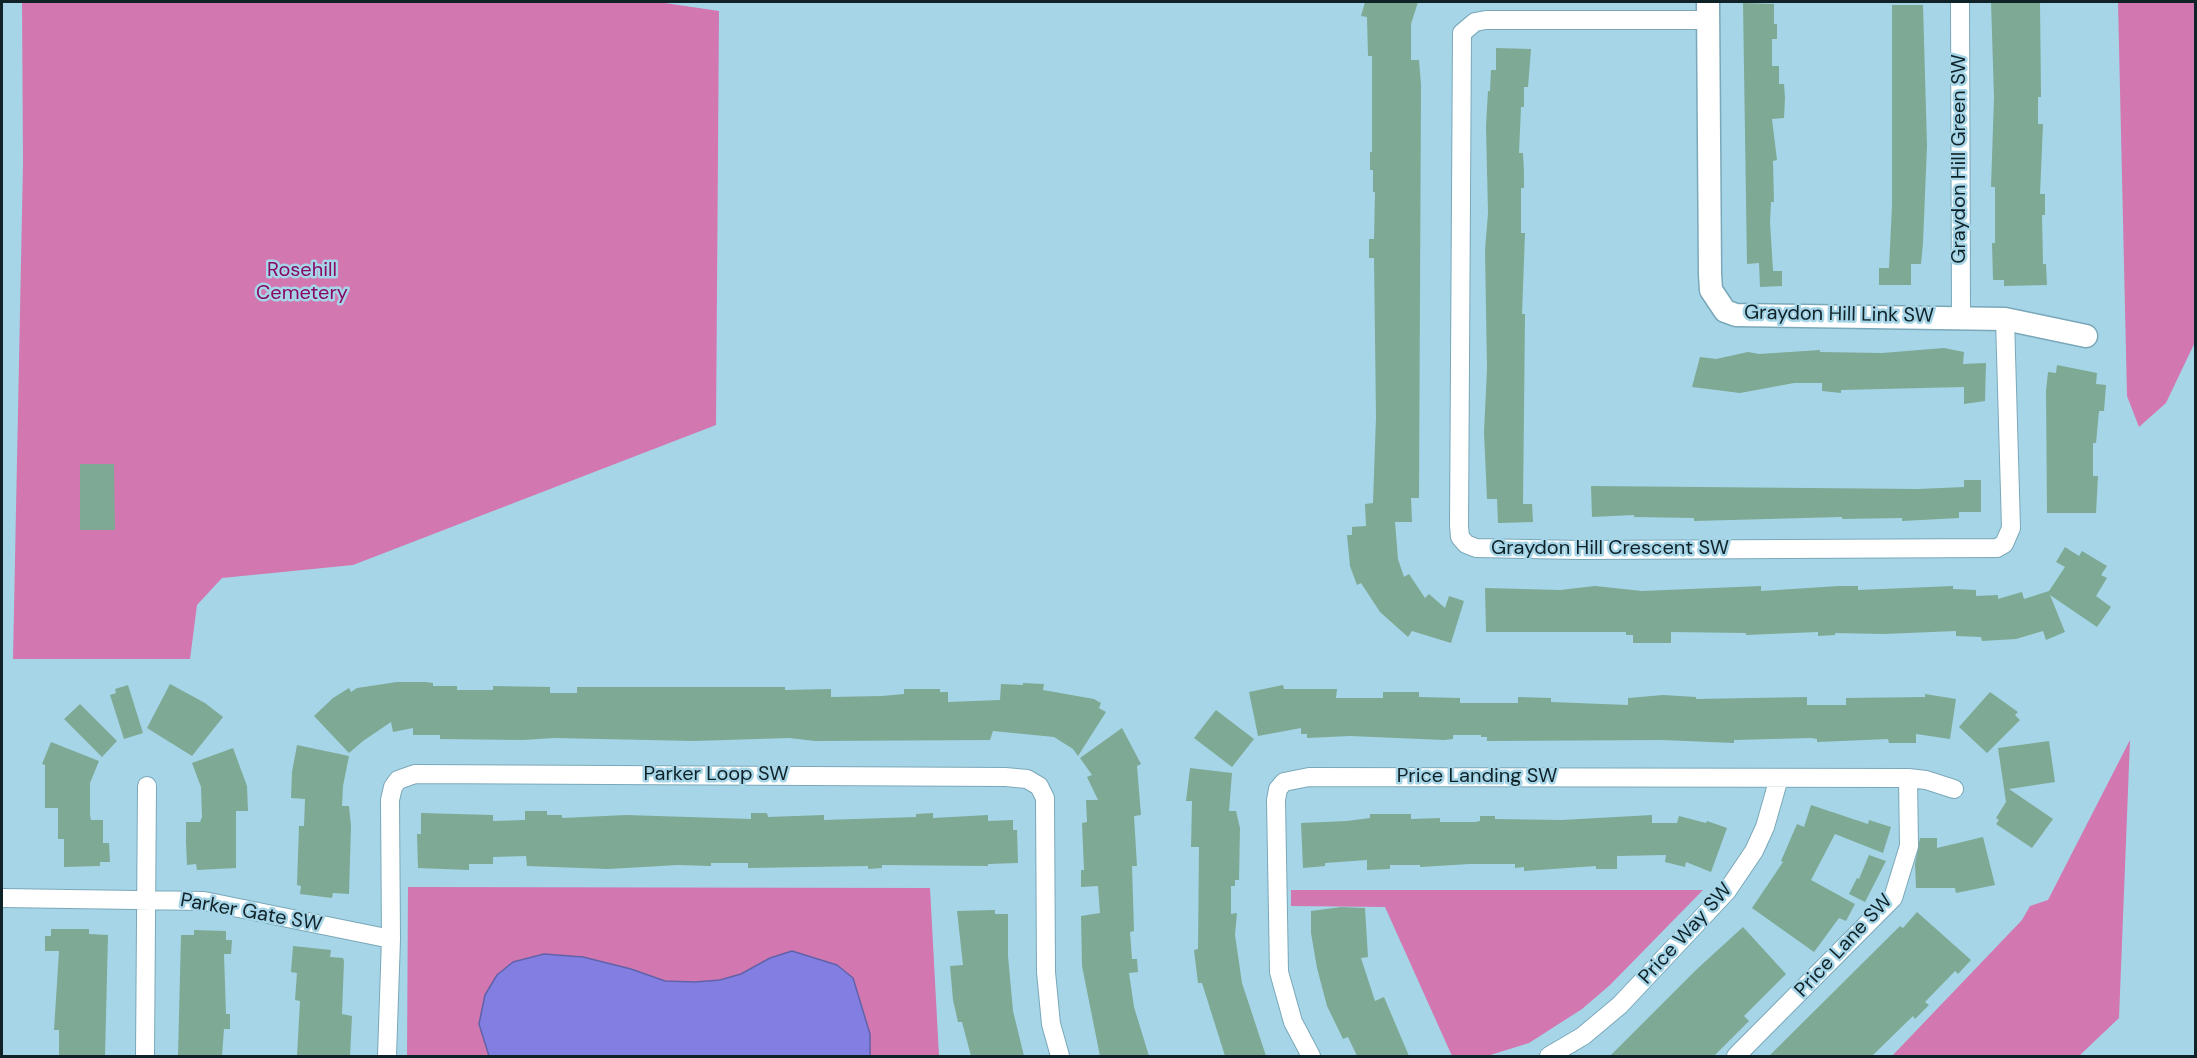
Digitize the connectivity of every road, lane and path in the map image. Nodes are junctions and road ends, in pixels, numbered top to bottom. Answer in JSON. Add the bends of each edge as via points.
{"nodes":[{"id":1,"x":1960,"y":2,"type":"edge"},
{"id":2,"x":1708,"y":10,"type":"edge"},
{"id":3,"x":1961,"y":317,"type":"junction"},
{"id":4,"x":2006,"y":319,"type":"junction"},
{"id":5,"x":2086,"y":336,"type":"dead end"},
{"id":6,"x":1779,"y":778,"type":"junction"},
{"id":7,"x":1908,"y":778,"type":"junction"},
{"id":8,"x":147,"y":786,"type":"dead end"},
{"id":9,"x":1954,"y":789,"type":"dead end"},
{"id":10,"x":2,"y":898,"type":"edge"},
{"id":11,"x":147,"y":898,"type":"junction"},
{"id":12,"x":391,"y":939,"type":"junction"},
{"id":13,"x":145,"y":1056,"type":"edge"},
{"id":14,"x":387,"y":1056,"type":"edge"},
{"id":15,"x":1060,"y":1056,"type":"edge"},
{"id":16,"x":1311,"y":1056,"type":"edge"},
{"id":17,"x":1549,"y":1056,"type":"edge"},
{"id":18,"x":1736,"y":1056,"type":"edge"}],
"edges":[{"from":1,"to":3,"type":"street","name":"Graydon Hill Green SW"},
{"from":2,"to":3,"type":"street","name":"Graydon Hill Link SW","via":[[1710,274],[1716,301],[1736,315]]},
{"from":2,"to":4,"type":"street","name":"Graydon Hill Crescent SW","via":[[1486,20],[1475,22],[1462,33],[1459,526],[1460,537],[1466,544],[1476,548],[1579,550],[1997,548],[2004,544],[2011,528]]},
{"from":3,"to":4,"type":"street","name":"Graydon Hill Link SW"},
{"from":4,"to":5,"type":"street","name":"Graydon Hill Link SW"},
{"from":6,"to":7,"type":"street","name":"Price Landing SW"},
{"from":6,"to":16,"type":"street","name":"Price Landing SW","via":[[1310,777],[1284,782],[1276,800],[1278,972],[1293,1022]]},
{"from":6,"to":17,"type":"street","name":"Price Way SW","via":[[1761,835],[1727,891],[1620,1005],[1583,1036]]},
{"from":7,"to":9,"type":"street","name":"Price Landing SW"},
{"from":7,"to":18,"type":"street","name":"Price Lane SW","via":[[1909,846],[1893,898]]},
{"from":8,"to":11,"type":"street"},
{"from":10,"to":11,"type":"street","name":"Parker Gate SW"},
{"from":11,"to":12,"type":"street","name":"Parker Gate SW","via":[[215,902]]},
{"from":11,"to":13,"type":"street"},
{"from":12,"to":14,"type":"street","name":"Parker Loop SW"},
{"from":12,"to":15,"type":"street","name":"Parker Loop SW","via":[[390,800],[393,787],[406,776],[1027,779],[1039,786],[1045,798],[1046,972],[1051,1024]]}]}
